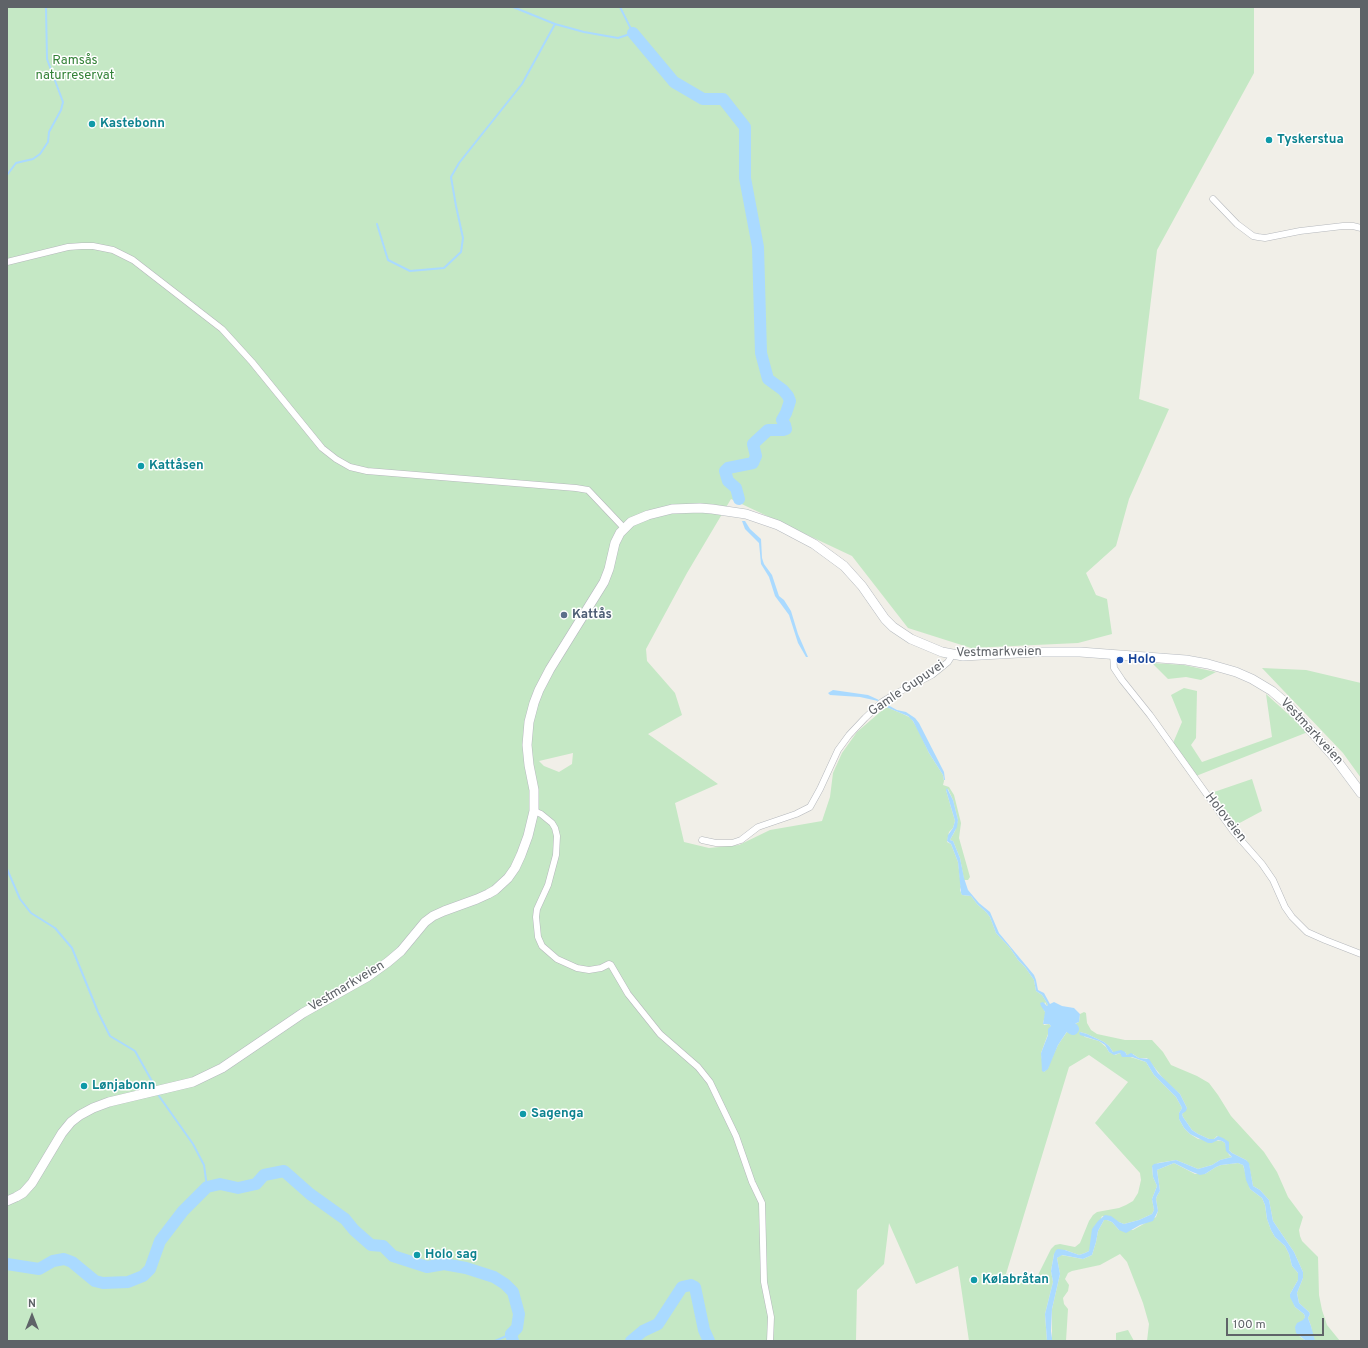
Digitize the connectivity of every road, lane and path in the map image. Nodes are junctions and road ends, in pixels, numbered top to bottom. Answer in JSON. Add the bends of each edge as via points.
{"nodes":[{"id":1,"x":1213,"y":199,"type":"dead end"},
{"id":2,"x":1361,"y":228,"type":"edge"},
{"id":3,"x":7,"y":262,"type":"edge"},
{"id":4,"x":624,"y":528,"type":"junction"},
{"id":5,"x":953,"y":654,"type":"junction"},
{"id":6,"x":1113,"y":655,"type":"junction"},
{"id":7,"x":1361,"y":793,"type":"edge"},
{"id":8,"x":534,"y":811,"type":"junction"},
{"id":9,"x":702,"y":840,"type":"dead end"},
{"id":10,"x":1361,"y":954,"type":"edge"},
{"id":11,"x":7,"y":1200,"type":"edge"},
{"id":12,"x":770,"y":1341,"type":"edge"}],
"edges":[{"from":1,"to":2,"type":"street","via":[[1237,224],[1258,237],[1343,226]]},
{"from":3,"to":4,"type":"street","via":[[68,247],[93,246],[113,250],[133,260],[222,329],[322,448],[350,467],[588,490]]},
{"from":4,"to":5,"type":"street","name":"Vestmarkveien","via":[[648,515],[685,508],[722,510],[767,520],[814,544],[844,566],[893,627],[902,634],[938,651]]},
{"from":4,"to":8,"type":"street","name":"Vestmarkveien","via":[[615,543],[604,582],[550,669],[534,703],[527,745],[534,790]]},
{"from":5,"to":6,"type":"street","name":"Vestmarkveien","via":[[963,656],[1057,651]]},
{"from":5,"to":9,"type":"street","name":"Gamle Gupuvei","via":[[948,662],[932,675],[882,702],[849,735],[838,750],[810,807],[758,827],[742,840],[732,843]]},
{"from":6,"to":7,"type":"street","name":"Vestmarkveien","via":[[1208,664],[1252,679],[1287,704],[1335,758]]},
{"from":6,"to":10,"type":"street","name":"Holoveien","via":[[1114,668],[1122,680],[1233,831],[1262,864],[1292,917],[1307,932]]},
{"from":8,"to":11,"type":"street","name":"Vestmarkveien","via":[[528,836],[515,868],[495,890],[433,916],[388,962],[367,977],[303,1013],[222,1068],[193,1082],[109,1102],[80,1115],[62,1134],[32,1183],[16,1198]]},
{"from":8,"to":12,"type":"street","via":[[552,823],[557,836],[556,855],[548,886],[537,909],[538,937],[542,946],[558,959],[577,968],[589,970],[609,964],[628,994],[660,1034],[698,1067],[710,1082],[736,1136],[762,1203],[764,1282],[770,1317]]}]}
